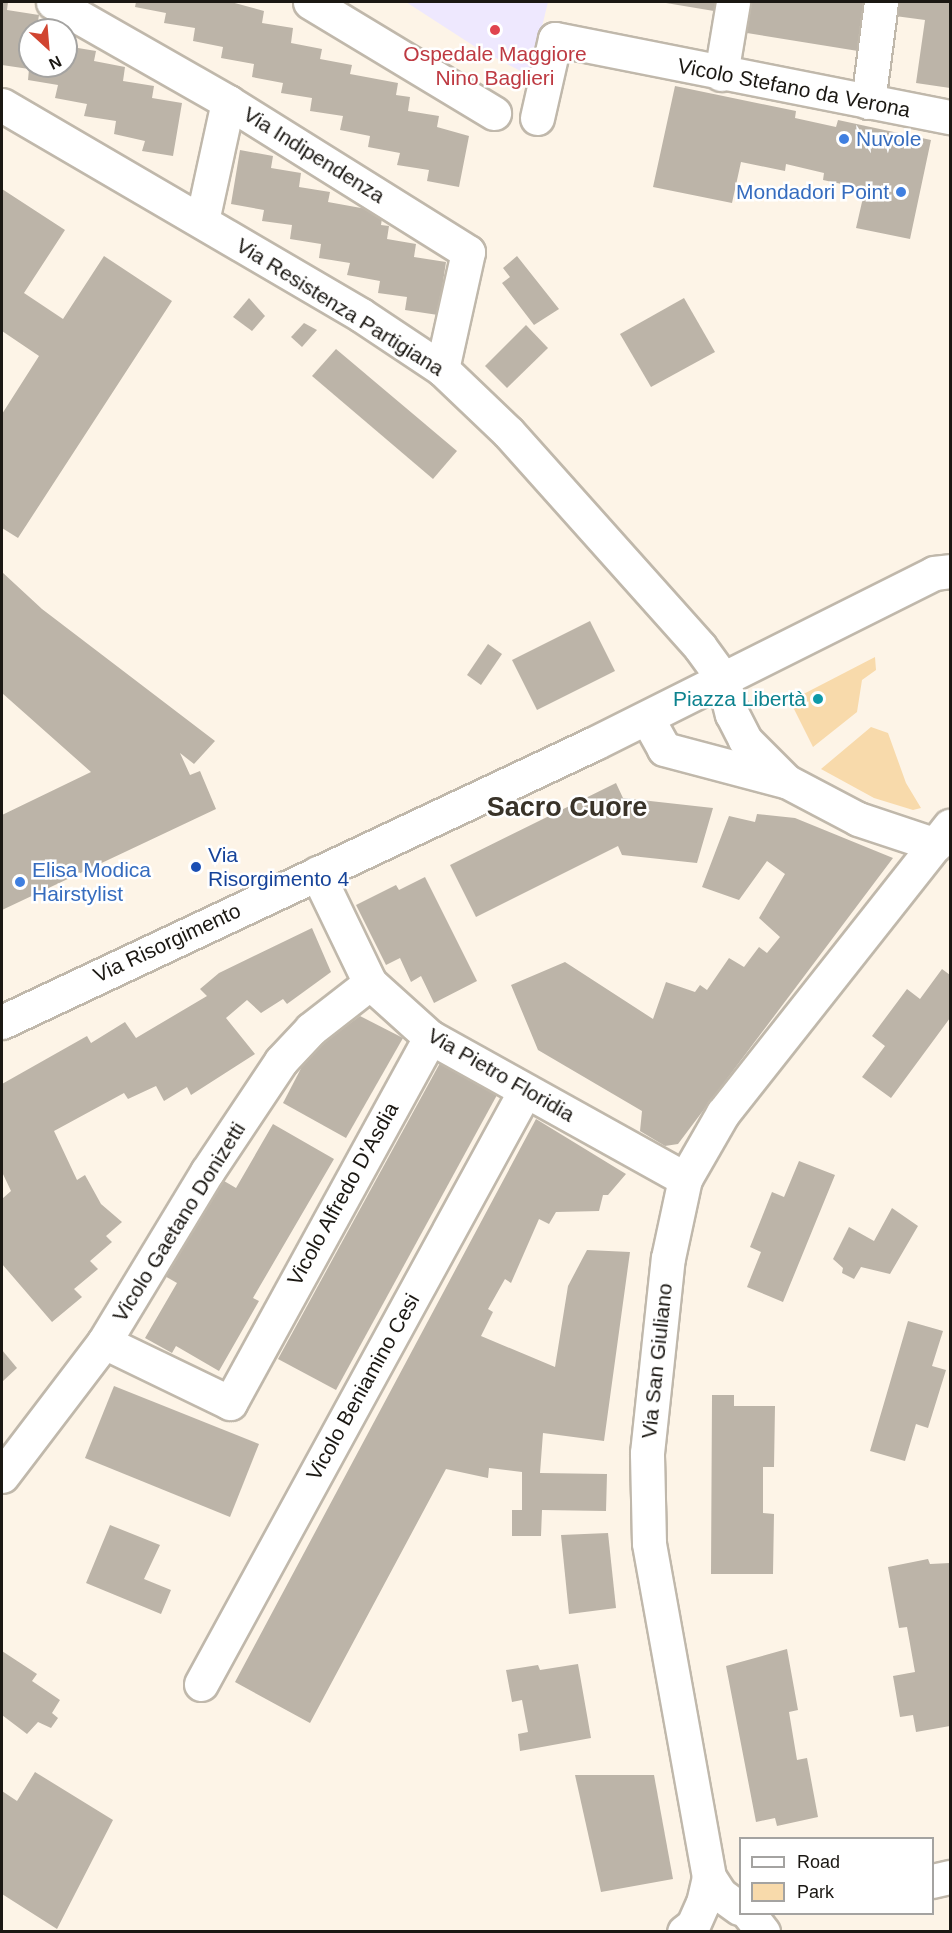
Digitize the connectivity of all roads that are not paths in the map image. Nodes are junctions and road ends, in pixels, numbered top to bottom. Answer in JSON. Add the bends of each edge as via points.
{"nodes":[{"id":1,"x":53,"y":2,"type":"edge"},
{"id":2,"x":310,"y":2,"type":"edge"},
{"id":3,"x":733,"y":2,"type":"edge"},
{"id":4,"x":881,"y":2,"type":"edge"},
{"id":5,"x":721,"y":74,"type":"junction"},
{"id":6,"x":228,"y":102,"type":"junction"},
{"id":7,"x":868,"y":102,"type":"junction"},
{"id":8,"x":2,"y":105,"type":"edge"},
{"id":9,"x":494,"y":113,"type":"dead end"},
{"id":10,"x":951,"y":117,"type":"edge"},
{"id":11,"x":537,"y":118,"type":"dead end"},
{"id":12,"x":202,"y":221,"type":"junction"},
{"id":13,"x":442,"y":369,"type":"junction"},
{"id":14,"x":951,"y":571,"type":"edge"},
{"id":15,"x":723,"y":679,"type":"junction"},
{"id":16,"x":647,"y":718,"type":"junction"},
{"id":17,"x":786,"y":781,"type":"junction"},
{"id":18,"x":944,"y":836,"type":"edge"},
{"id":19,"x":317,"y":873,"type":"junction"},
{"id":20,"x":370,"y":983,"type":"junction"},
{"id":21,"x":2,"y":1022,"type":"edge"},
{"id":22,"x":430,"y":1037,"type":"junction"},
{"id":23,"x":525,"y":1090,"type":"junction"},
{"id":24,"x":685,"y":1179,"type":"junction"},
{"id":25,"x":104,"y":1342,"type":"junction"},
{"id":26,"x":2,"y":1476,"type":"edge"},
{"id":27,"x":201,"y":1684,"type":"dead end"},
{"id":28,"x":709,"y":1877,"type":"junction"},
{"id":29,"x":951,"y":1877,"type":"edge"},
{"id":30,"x":934,"y":1881,"type":"edge"},
{"id":31,"x":739,"y":1908,"type":"edge"},
{"id":32,"x":739,"y":1913,"type":"edge"},
{"id":33,"x":689,"y":1929,"type":"edge"}],
"edges":[{"from":1,"to":6,"type":"street","name":"Via Indipendenza"},
{"from":2,"to":9,"type":"street"},
{"from":3,"to":5,"type":"street"},
{"from":4,"to":7,"type":"street"},
{"from":5,"to":7,"type":"street","name":"Vicolo Stefano da Verona"},
{"from":5,"to":11,"type":"street","name":"Vicolo Stefano da Verona","via":[[555,39]]},
{"from":6,"to":12,"type":"street"},
{"from":6,"to":13,"type":"street","name":"Via Indipendenza","via":[[468,252]]},
{"from":7,"to":10,"type":"street","name":"Vicolo Stefano da Verona"},
{"from":8,"to":12,"type":"street","name":"Via Resistenza Partigiana"},
{"from":12,"to":13,"type":"street","name":"Via Resistenza Partigiana","via":[[361,315]]},
{"from":13,"to":15,"type":"street","name":"Via Resistenza Partigiana","via":[[508,432],[700,647]]},
{"from":14,"to":15,"type":"street","name":"Via Risorgimento","via":[[934,573]]},
{"from":15,"to":16,"type":"street","name":"Via Risorgimento"},
{"from":15,"to":17,"type":"street","via":[[732,714],[745,740]]},
{"from":16,"to":17,"type":"street","via":[[664,749]]},
{"from":16,"to":19,"type":"street","name":"Via Risorgimento"},
{"from":17,"to":18,"type":"street","via":[[858,819]]},
{"from":18,"to":24,"type":"street","name":"Via San Giuliano","via":[[723,1113]]},
{"from":19,"to":20,"type":"street","name":"Via Pietro Floridia"},
{"from":19,"to":21,"type":"street","name":"Via Risorgimento"},
{"from":20,"to":22,"type":"street","name":"Via Pietro Floridia"},
{"from":20,"to":25,"type":"street","name":"Vicolo Gaetano Donizetti","via":[[310,1029],[281,1061]]},
{"from":22,"to":23,"type":"street","name":"Via Pietro Floridia"},
{"from":22,"to":25,"type":"street","name":"Vicolo Alfredo D'Asdia","via":[[230,1403]]},
{"from":23,"to":24,"type":"street","name":"Via Pietro Floridia"},
{"from":23,"to":27,"type":"street","name":"Vicolo Beniamino Cesi"},
{"from":24,"to":28,"type":"street","name":"Via San Giuliano","via":[[668,1258],[647,1453],[649,1543]]},
{"from":25,"to":26,"type":"street","name":"Vicolo Gaetano Donizetti"},
{"from":28,"to":31,"type":"street","name":"Via San Giuliano","via":[[720,1894]]},
{"from":28,"to":33,"type":"street","via":[[703,1903]]},
{"from":29,"to":30,"type":"street"},
{"from":32,"to":33,"type":"street","via":[[713,1909]]}]}
